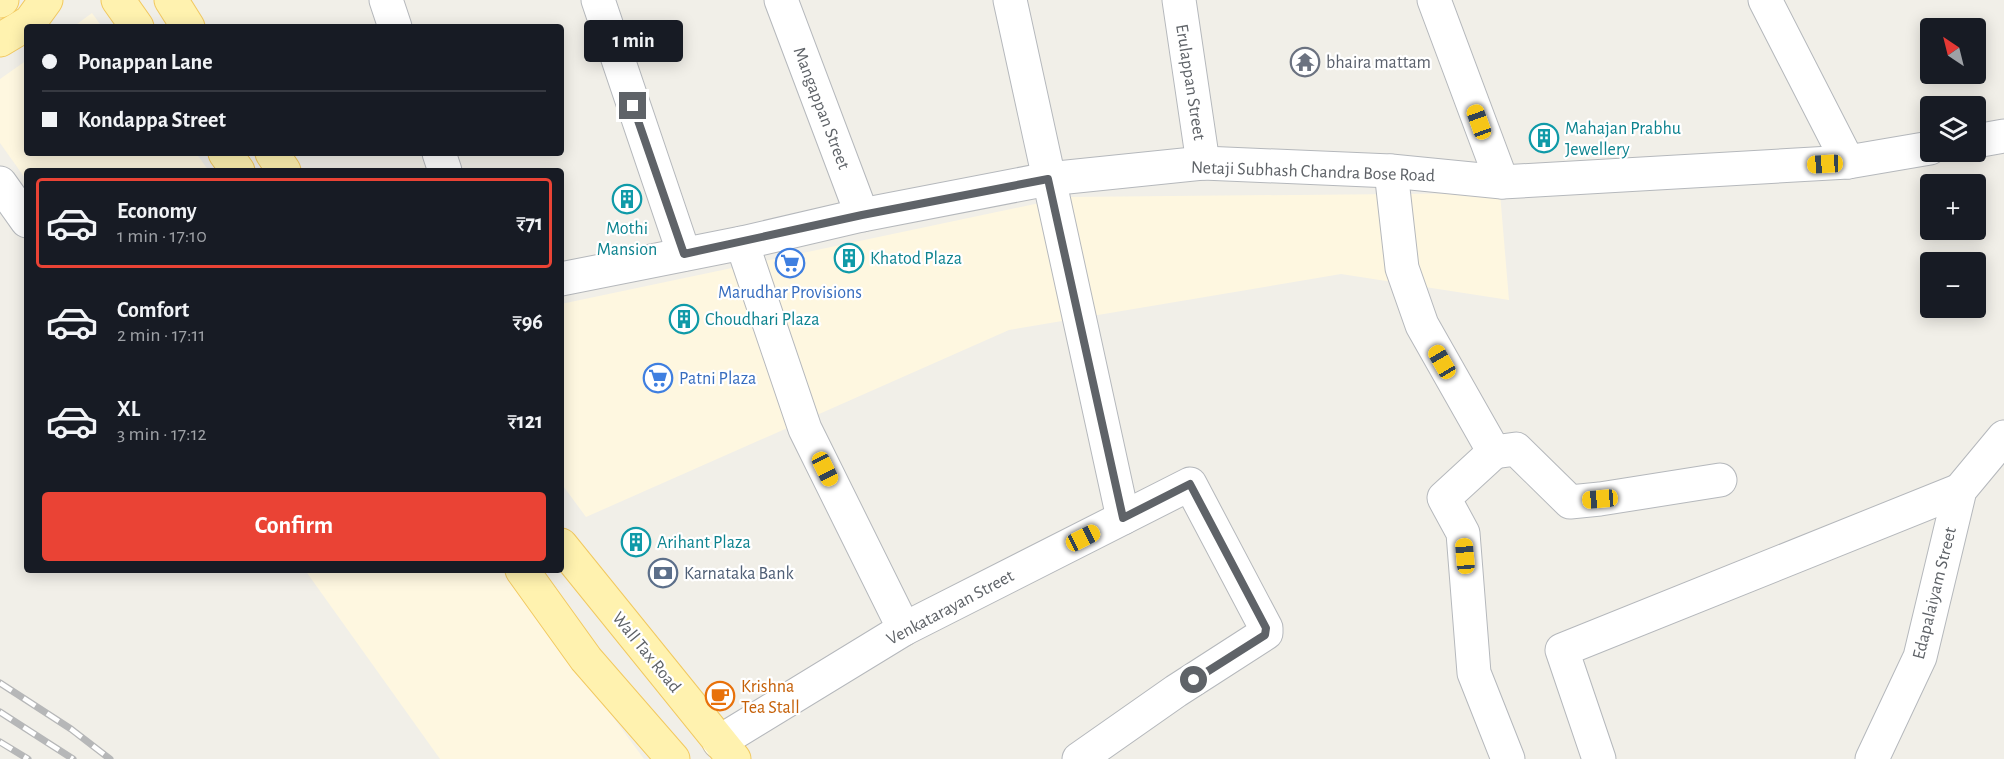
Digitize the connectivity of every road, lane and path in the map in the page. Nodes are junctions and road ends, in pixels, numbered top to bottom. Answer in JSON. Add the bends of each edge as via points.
{"nodes":[{"id":1,"x":46,"y":0,"type":"edge"},
{"id":2,"x":118,"y":0,"type":"edge"},
{"id":3,"x":171,"y":0,"type":"edge"},
{"id":4,"x":386,"y":0,"type":"edge"},
{"id":5,"x":598,"y":0,"type":"edge"},
{"id":6,"x":781,"y":0,"type":"edge"},
{"id":7,"x":1010,"y":0,"type":"edge"},
{"id":8,"x":1179,"y":0,"type":"edge"},
{"id":9,"x":1434,"y":0,"type":"edge"},
{"id":10,"x":1767,"y":1,"type":"edge"},
{"id":11,"x":27,"y":24,"type":"edge"},
{"id":12,"x":135,"y":24,"type":"edge"},
{"id":13,"x":186,"y":24,"type":"edge"},
{"id":14,"x":394,"y":24,"type":"edge"},
{"id":15,"x":24,"y":26,"type":"edge"},
{"id":16,"x":0,"y":40,"type":"edge"},
{"id":17,"x":2004,"y":136,"type":"edge"},
{"id":18,"x":1986,"y":139,"type":"edge"},
{"id":19,"x":1920,"y":150,"type":"edge"},
{"id":20,"x":1848,"y":162,"type":"junction"},
{"id":21,"x":1203,"y":163,"type":"junction"},
{"id":22,"x":1391,"y":171,"type":"junction"},
{"id":23,"x":1048,"y":179,"type":"junction"},
{"id":24,"x":1502,"y":182,"type":"junction"},
{"id":25,"x":0,"y":183,"type":"edge"},
{"id":26,"x":862,"y":215,"type":"junction"},
{"id":27,"x":24,"y":217,"type":"edge"},
{"id":28,"x":742,"y":243,"type":"junction"},
{"id":29,"x":684,"y":254,"type":"junction"},
{"id":30,"x":564,"y":278,"type":"edge"},
{"id":31,"x":2004,"y":437,"type":"edge"},
{"id":32,"x":1494,"y":452,"type":"junction"},
{"id":33,"x":1720,"y":480,"type":"dead end"},
{"id":34,"x":1960,"y":490,"type":"junction"},
{"id":35,"x":1123,"y":518,"type":"junction"},
{"id":36,"x":564,"y":549,"type":"edge"},
{"id":37,"x":524,"y":573,"type":"edge"},
{"id":38,"x":904,"y":629,"type":"junction"},
{"id":39,"x":726,"y":751,"type":"edge"},
{"id":40,"x":1596,"y":758,"type":"edge"},
{"id":41,"x":673,"y":759,"type":"edge"},
{"id":42,"x":1079,"y":759,"type":"edge"},
{"id":43,"x":1508,"y":759,"type":"edge"},
{"id":44,"x":1872,"y":759,"type":"edge"}],
"edges":[{"from":1,"to":11,"type":"main road"},
{"from":2,"to":12,"type":"main road"},
{"from":3,"to":13,"type":"main road"},
{"from":4,"to":14,"type":"street"},
{"from":5,"to":29,"type":"street"},
{"from":6,"to":26,"type":"street","name":"Mangappan Street"},
{"from":7,"to":23,"type":"street"},
{"from":8,"to":21,"type":"street","name":"Erulappan Street"},
{"from":9,"to":24,"type":"street"},
{"from":10,"to":20,"type":"street"},
{"from":15,"to":16,"type":"main road"},
{"from":17,"to":18,"type":"street"},
{"from":19,"to":20,"type":"street","name":"Netaji Subhash Chandra Bose Road"},
{"from":20,"to":24,"type":"street","name":"Netaji Subhash Chandra Bose Road"},
{"from":21,"to":22,"type":"street","name":"Netaji Subhash Chandra Bose Road"},
{"from":21,"to":23,"type":"street","name":"Netaji Subhash Chandra Bose Road"},
{"from":22,"to":24,"type":"street","name":"Netaji Subhash Chandra Bose Road"},
{"from":22,"to":32,"type":"street","via":[[1402,268],[1422,325]]},
{"from":23,"to":26,"type":"street","name":"Netaji Subhash Chandra Bose Road"},
{"from":23,"to":35,"type":"street"},
{"from":25,"to":27,"type":"street"},
{"from":26,"to":28,"type":"street","name":"Netaji Subhash Chandra Bose Road"},
{"from":28,"to":29,"type":"street","name":"Netaji Subhash Chandra Bose Road"},
{"from":28,"to":38,"type":"street","via":[[805,429]]},
{"from":29,"to":30,"type":"street","name":"Netaji Subhash Chandra Bose Road"},
{"from":31,"to":34,"type":"street"},
{"from":32,"to":33,"type":"street","via":[[1516,449],[1570,502]]},
{"from":32,"to":43,"type":"street","via":[[1444,498],[1463,533],[1474,673]]},
{"from":34,"to":40,"type":"street","via":[[1562,650]]},
{"from":34,"to":44,"type":"street","name":"Edapalaiyam Street","via":[[1920,657]]},
{"from":35,"to":38,"type":"street","name":"Venkatarayan Street"},
{"from":35,"to":42,"type":"street","name":"Venkatarayan Street","via":[[1192,485],[1266,628],[1265,635]]},
{"from":36,"to":39,"type":"main road","name":"Wall Tax Road"},
{"from":37,"to":41,"type":"main road","via":[[586,659]]},
{"from":38,"to":39,"type":"street","name":"Venkatarayan Street"}]}
